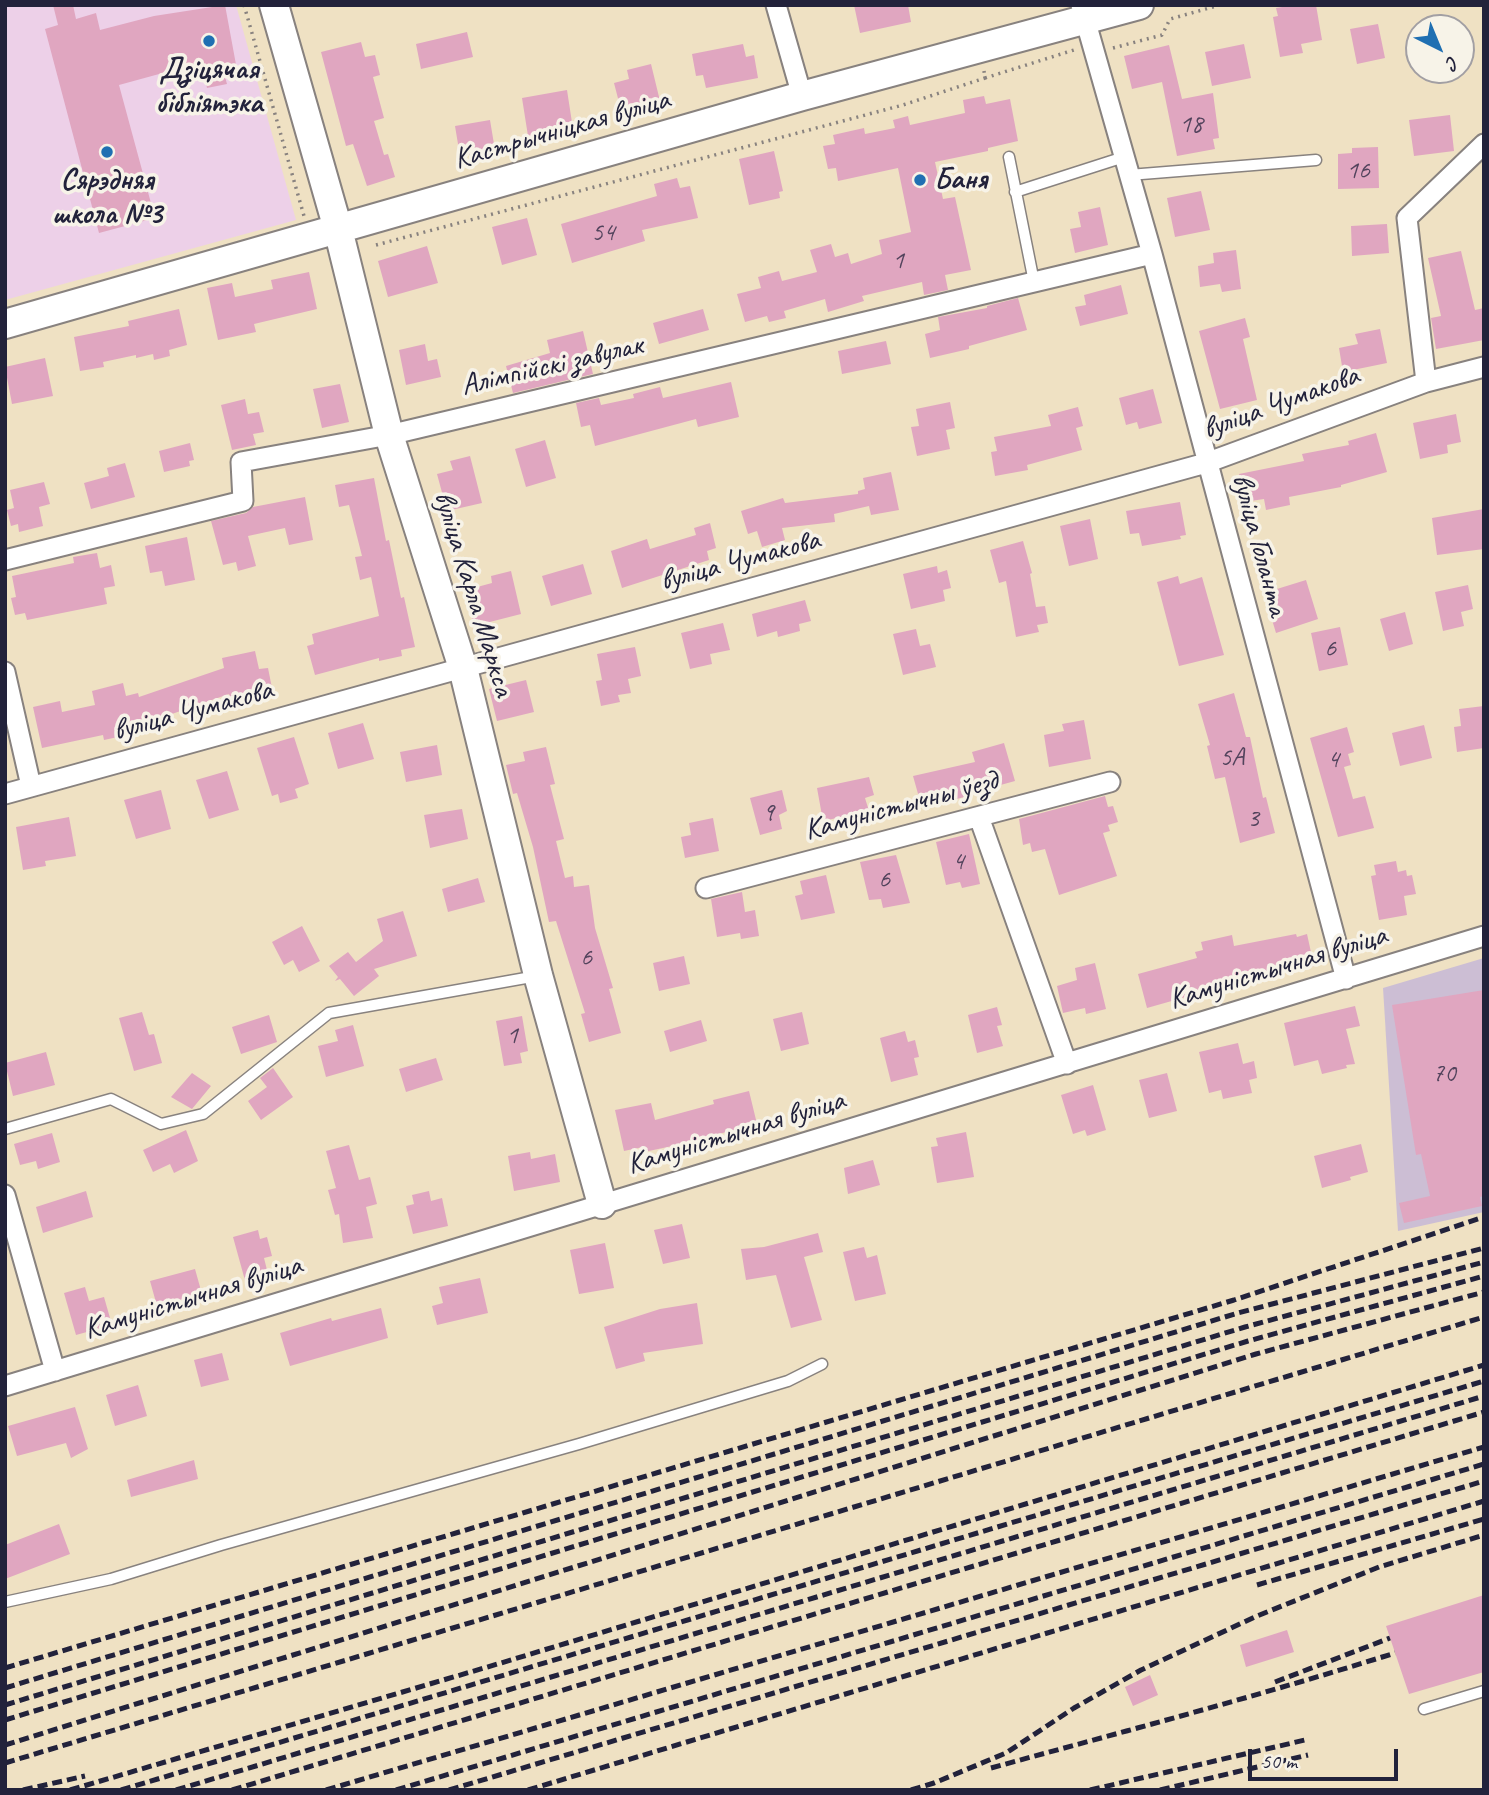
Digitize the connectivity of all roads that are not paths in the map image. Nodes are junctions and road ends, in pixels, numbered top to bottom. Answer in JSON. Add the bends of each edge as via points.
{"nodes":[{"id":1,"x":274,"y":5,"type":"edge"},
{"id":2,"x":776,"y":5,"type":"edge"},
{"id":3,"x":1139,"y":5,"type":"edge"},
{"id":4,"x":1082,"y":12,"type":"edge"},
{"id":5,"x":802,"y":96,"type":"junction"},
{"id":6,"x":1484,"y":144,"type":"edge"},
{"id":7,"x":1009,"y":157,"type":"dead end"},
{"id":8,"x":1316,"y":160,"type":"dead end"},
{"id":9,"x":1127,"y":166,"type":"junction"},
{"id":10,"x":1015,"y":192,"type":"junction"},
{"id":11,"x":338,"y":229,"type":"junction"},
{"id":12,"x":1152,"y":254,"type":"junction"},
{"id":13,"x":1034,"y":282,"type":"junction"},
{"id":14,"x":5,"y":324,"type":"edge"},
{"id":15,"x":1484,"y":367,"type":"edge"},
{"id":16,"x":1426,"y":382,"type":"junction"},
{"id":17,"x":389,"y":435,"type":"junction"},
{"id":18,"x":1206,"y":463,"type":"junction"},
{"id":19,"x":5,"y":560,"type":"edge"},
{"id":20,"x":463,"y":668,"type":"junction"},
{"id":21,"x":5,"y":672,"type":"edge"},
{"id":22,"x":1110,"y":782,"type":"dead end"},
{"id":23,"x":31,"y":786,"type":"junction"},
{"id":24,"x":5,"y":794,"type":"edge"},
{"id":25,"x":979,"y":817,"type":"junction"},
{"id":26,"x":706,"y":888,"type":"dead end"},
{"id":27,"x":1484,"y":936,"type":"edge"},
{"id":28,"x":538,"y":975,"type":"junction"},
{"id":29,"x":1346,"y":979,"type":"junction"},
{"id":30,"x":1067,"y":1065,"type":"junction"},
{"id":31,"x":5,"y":1129,"type":"edge"},
{"id":32,"x":5,"y":1195,"type":"edge"},
{"id":33,"x":602,"y":1204,"type":"junction"},
{"id":34,"x":822,"y":1364,"type":"dead end"},
{"id":35,"x":55,"y":1371,"type":"junction"},
{"id":36,"x":5,"y":1386,"type":"edge"},
{"id":37,"x":5,"y":1602,"type":"edge"},
{"id":38,"x":1484,"y":1691,"type":"edge"},
{"id":39,"x":1424,"y":1709,"type":"dead end"}],
"edges":[{"from":1,"to":11,"type":"street","name":"вуліца Карла Маркса"},
{"from":2,"to":5,"type":"street"},
{"from":3,"to":4,"type":"street","name":"Кастрычніцкая вуліца"},
{"from":4,"to":5,"type":"street","name":"Кастрычніцкая вуліца","via":[[979,48]]},
{"from":4,"to":9,"type":"street","name":"вуліца Голанта"},
{"from":5,"to":11,"type":"street","name":"Кастрычніцкая вуліца"},
{"from":6,"to":16,"type":"street","via":[[1407,218]]},
{"from":7,"to":10,"type":"lane"},
{"from":8,"to":9,"type":"lane"},
{"from":9,"to":10,"type":"lane"},
{"from":9,"to":12,"type":"street","name":"вуліца Голанта"},
{"from":10,"to":13,"type":"lane"},
{"from":11,"to":14,"type":"street","name":"Кастрычніцкая вуліца"},
{"from":11,"to":17,"type":"street","name":"вуліца Карла Маркса"},
{"from":12,"to":13,"type":"street","name":"Алімпійскі завулак"},
{"from":12,"to":18,"type":"street","name":"вуліца Голанта"},
{"from":13,"to":17,"type":"street","name":"Алімпійскі завулак"},
{"from":15,"to":16,"type":"street","name":"вуліца Чумакова"},
{"from":16,"to":18,"type":"street","name":"вуліца Чумакова"},
{"from":17,"to":19,"type":"street","name":"Алімпійскі завулак","via":[[241,462],[243,501]]},
{"from":17,"to":20,"type":"street","name":"вуліца Карла Маркса"},
{"from":18,"to":20,"type":"street","name":"вуліца Чумакова"},
{"from":18,"to":29,"type":"street","name":"вуліца Голанта"},
{"from":20,"to":23,"type":"street","name":"вуліца Чумакова"},
{"from":20,"to":28,"type":"street","name":"вуліца Карла Маркса"},
{"from":21,"to":23,"type":"street"},
{"from":22,"to":25,"type":"street","name":"Камуністычны ўезд"},
{"from":23,"to":24,"type":"street","name":"вуліца Чумакова"},
{"from":25,"to":26,"type":"street","name":"Камуністычны ўезд"},
{"from":25,"to":30,"type":"street"},
{"from":27,"to":29,"type":"street","name":"Камуністычная вуліца"},
{"from":28,"to":31,"type":"lane","via":[[329,1013],[203,1114],[161,1124],[111,1099]]},
{"from":28,"to":33,"type":"street","name":"вуліца Карла Маркса"},
{"from":29,"to":30,"type":"street","name":"Камуністычная вуліца"},
{"from":30,"to":33,"type":"street","name":"Камуністычная вуліца"},
{"from":32,"to":35,"type":"street"},
{"from":33,"to":35,"type":"street","name":"Камуністычная вуліца"},
{"from":34,"to":37,"type":"lane","via":[[788,1381],[579,1444],[111,1579]]},
{"from":35,"to":36,"type":"street","name":"Камуністычная вуліца"},
{"from":38,"to":39,"type":"lane"}]}
